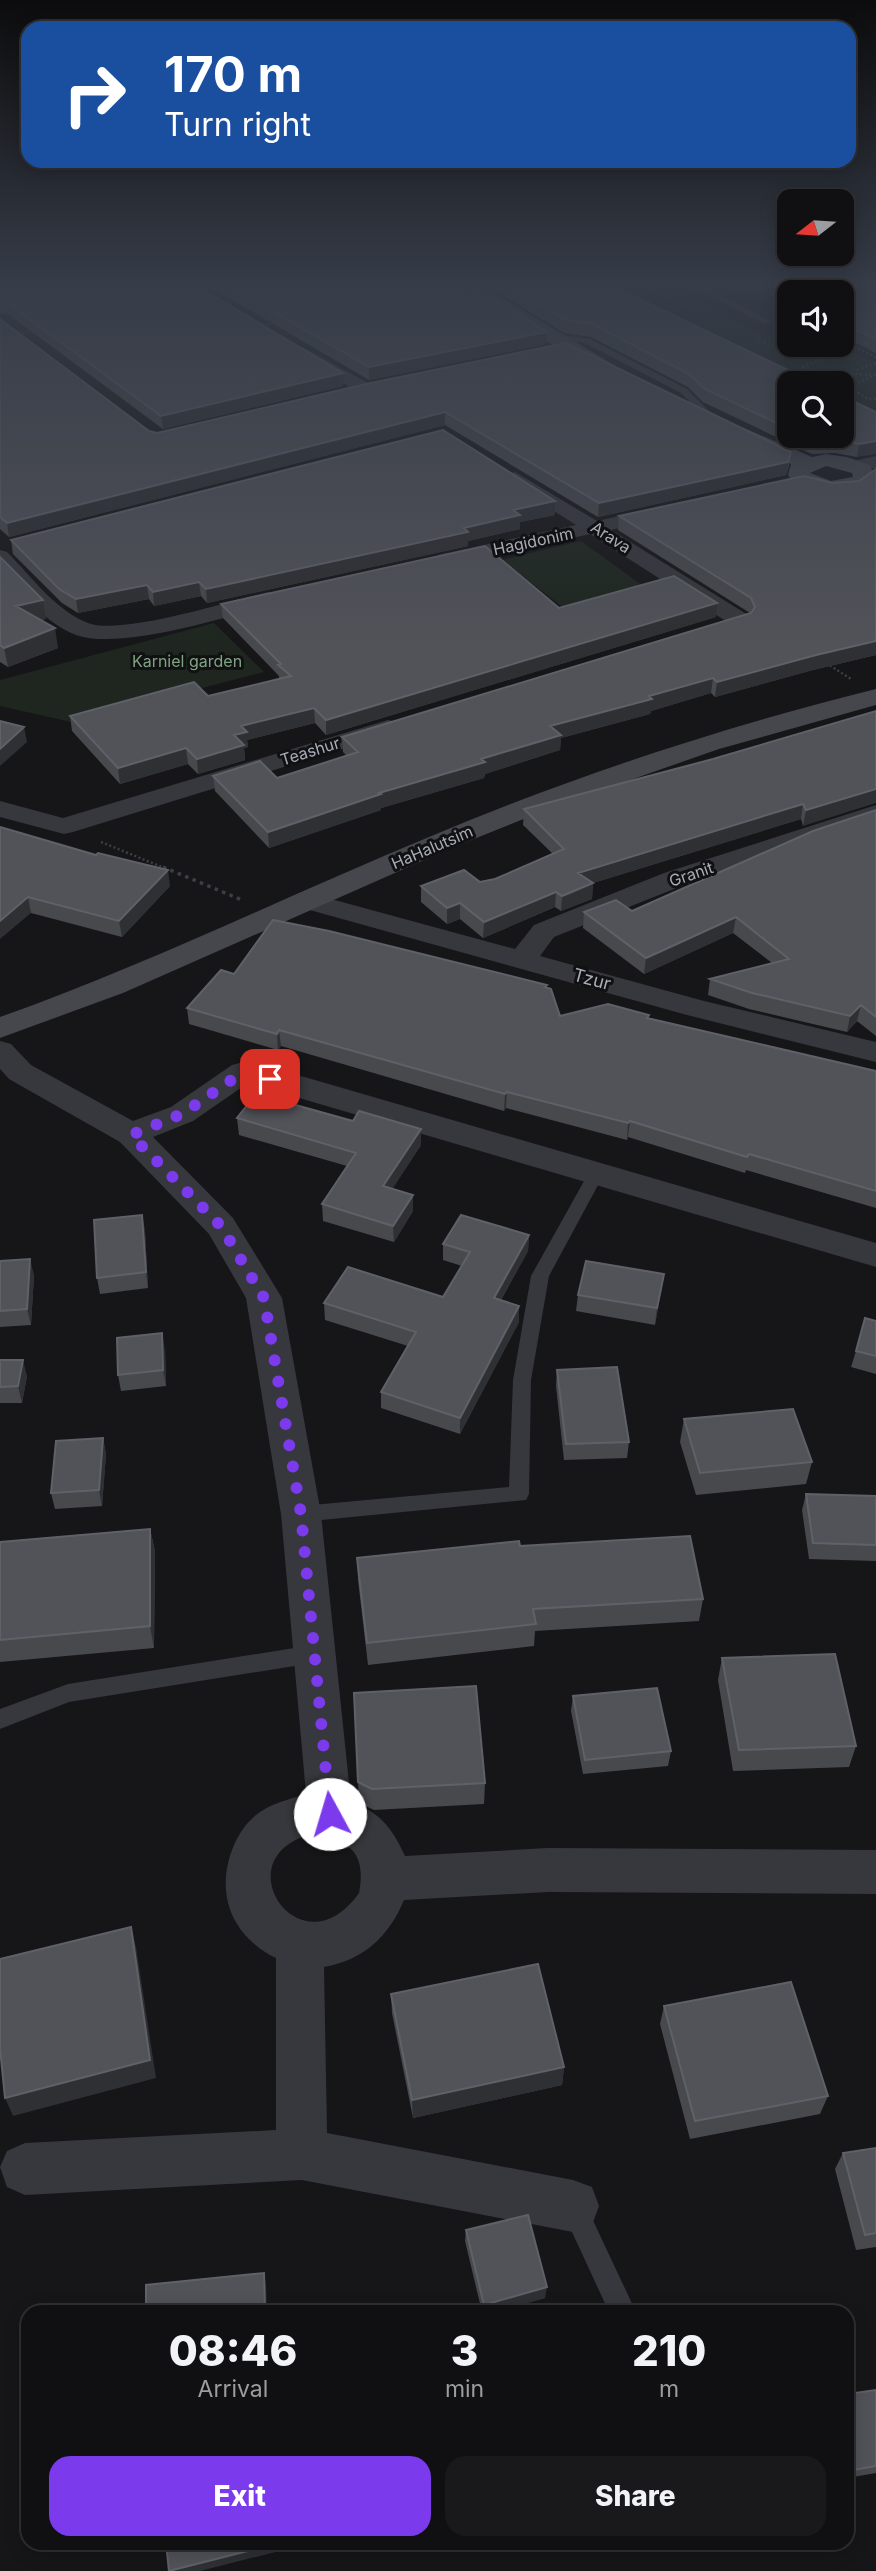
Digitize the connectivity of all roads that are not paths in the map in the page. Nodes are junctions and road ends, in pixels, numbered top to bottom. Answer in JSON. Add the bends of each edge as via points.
{"nodes":[{"id":1,"x":685,"y":405,"type":"edge"},
{"id":2,"x":698,"y":405,"type":"edge"},
{"id":3,"x":711,"y":418,"type":"junction"},
{"id":4,"x":497,"y":466,"type":"edge"},
{"id":5,"x":861,"y":471,"type":"edge"},
{"id":6,"x":805,"y":472,"type":"junction"},
{"id":7,"x":778,"y":486,"type":"edge"},
{"id":8,"x":876,"y":498,"type":"edge"},
{"id":9,"x":687,"y":507,"type":"edge"},
{"id":10,"x":596,"y":527,"type":"junction"},
{"id":11,"x":4,"y":549,"type":"edge"},
{"id":12,"x":432,"y":563,"type":"edge"},
{"id":13,"x":282,"y":596,"type":"edge"},
{"id":14,"x":713,"y":628,"type":"edge"},
{"id":15,"x":871,"y":689,"type":"edge"},
{"id":16,"x":409,"y":721,"type":"edge"},
{"id":17,"x":0,"y":809,"type":"edge"},
{"id":18,"x":876,"y":813,"type":"edge"},
{"id":19,"x":309,"y":901,"type":"junction"},
{"id":20,"x":522,"y":960,"type":"junction"},
{"id":21,"x":0,"y":1007,"type":"edge"},
{"id":22,"x":0,"y":1028,"type":"edge"},
{"id":23,"x":0,"y":1051,"type":"edge"},
{"id":24,"x":876,"y":1052,"type":"edge"},
{"id":25,"x":131,"y":1135,"type":"junction"},
{"id":26,"x":596,"y":1174,"type":"junction"},
{"id":27,"x":876,"y":1255,"type":"edge"},
{"id":28,"x":301,"y":1514,"type":"junction"},
{"id":29,"x":313,"y":1654,"type":"junction"},
{"id":30,"x":0,"y":1719,"type":"edge"},
{"id":31,"x":330,"y":1814,"type":"junction"},
{"id":32,"x":876,"y":1872,"type":"edge"},
{"id":33,"x":385,"y":1879,"type":"junction"},
{"id":34,"x":300,"y":1944,"type":"junction"},
{"id":35,"x":302,"y":2154,"type":"junction"},
{"id":36,"x":25,"y":2169,"type":"dead end"},
{"id":37,"x":573,"y":2206,"type":"joint"},
{"id":38,"x":620,"y":2305,"type":"edge"}],
"edges":[{"from":1,"to":3,"type":"street"},
{"from":2,"to":3,"type":"lane"},
{"from":3,"to":6,"type":"street"},
{"from":4,"to":10,"type":"street","name":"Arava"},
{"from":5,"to":6,"type":"street","via":[[832,487]]},
{"from":5,"to":8,"type":"street"},
{"from":6,"to":7,"type":"street"},
{"from":9,"to":10,"type":"street","name":"Hagidonim"},
{"from":10,"to":12,"type":"street","name":"Hagidonim"},
{"from":10,"to":14,"type":"street","name":"Arava","via":[[740,620]]},
{"from":11,"to":13,"type":"street","via":[[52,610],[86,631],[118,632]]},
{"from":15,"to":19,"type":"street","name":"HaHalutsim","via":[[579,788]]},
{"from":15,"to":21,"type":"street","name":"HaHalutsim","via":[[704,729],[568,774],[97,971]]},
{"from":16,"to":17,"type":"street","name":"Teashur","via":[[64,826]]},
{"from":18,"to":20,"type":"street","name":"Granit","via":[[674,879],[544,931]]},
{"from":19,"to":20,"type":"street","name":"Tzur"},
{"from":19,"to":22,"type":"street","name":"HaHalutsim","via":[[148,972]]},
{"from":20,"to":24,"type":"street","name":"Tzur"},
{"from":23,"to":25,"type":"street","via":[[20,1072]]},
{"from":25,"to":26,"type":"street","via":[[182,1114],[243,1072]]},
{"from":25,"to":28,"type":"street","via":[[221,1226],[264,1298]]},
{"from":26,"to":27,"type":"street"},
{"from":26,"to":28,"type":"lane","via":[[540,1276],[522,1380],[519,1494]]},
{"from":28,"to":29,"type":"street"},
{"from":29,"to":30,"type":"lane","via":[[68,1693]]},
{"from":29,"to":31,"type":"street"},
{"from":31,"to":33,"type":"street","via":[[364,1829],[376,1843]]},
{"from":31,"to":34,"type":"street","via":[[308,1814],[279,1825],[256,1847],[248,1866],[246,1887],[251,1907],[263,1925]]},
{"from":32,"to":33,"type":"street","via":[[548,1870]]},
{"from":33,"to":34,"type":"street","via":[[381,1902],[367,1922],[348,1937],[324,1945]]},
{"from":34,"to":35,"type":"street"},
{"from":35,"to":36,"type":"street"},
{"from":35,"to":37,"type":"street"},
{"from":37,"to":38,"type":"lane"}]}
